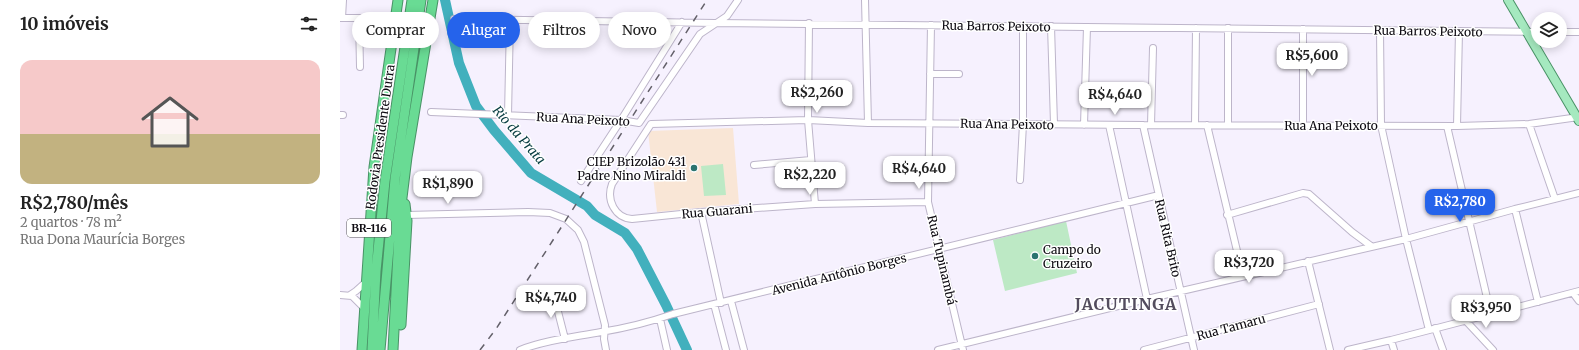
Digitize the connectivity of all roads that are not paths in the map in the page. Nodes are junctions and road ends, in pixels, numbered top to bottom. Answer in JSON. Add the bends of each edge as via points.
{"nodes":[{"id":1,"x":343,"y":0,"type":"edge"},
{"id":2,"x":398,"y":0,"type":"edge"},
{"id":3,"x":412,"y":0,"type":"edge"},
{"id":4,"x":421,"y":0,"type":"edge"},
{"id":5,"x":433,"y":0,"type":"edge"},
{"id":6,"x":738,"y":0,"type":"edge"},
{"id":7,"x":865,"y":0,"type":"edge"},
{"id":8,"x":1508,"y":0,"type":"edge"},
{"id":9,"x":341,"y":18,"type":"edge"},
{"id":10,"x":352,"y":18,"type":"edge"},
{"id":11,"x":520,"y":20,"type":"edge"},
{"id":12,"x":682,"y":22,"type":"junction"},
{"id":13,"x":715,"y":23,"type":"junction"},
{"id":14,"x":809,"y":23,"type":"junction"},
{"id":15,"x":866,"y":24,"type":"junction"},
{"id":16,"x":931,"y":25,"type":"junction"},
{"id":17,"x":1022,"y":26,"type":"junction"},
{"id":18,"x":1052,"y":26,"type":"junction"},
{"id":19,"x":1087,"y":27,"type":"junction"},
{"id":20,"x":1196,"y":28,"type":"junction"},
{"id":21,"x":1228,"y":28,"type":"junction"},
{"id":22,"x":1303,"y":29,"type":"junction"},
{"id":23,"x":1380,"y":30,"type":"junction"},
{"id":24,"x":1459,"y":31,"type":"junction"},
{"id":25,"x":1528,"y":32,"type":"junction"},
{"id":26,"x":1567,"y":32,"type":"edge"},
{"id":27,"x":1579,"y":32,"type":"edge"},
{"id":28,"x":360,"y":48,"type":"edge"},
{"id":29,"x":509,"y":48,"type":"edge"},
{"id":30,"x":1153,"y":48,"type":"dead end"},
{"id":31,"x":360,"y":67,"type":"dead end"},
{"id":32,"x":930,"y":74,"type":"junction"},
{"id":33,"x":959,"y":74,"type":"dead end"},
{"id":34,"x":431,"y":112,"type":"dead end"},
{"id":35,"x":508,"y":115,"type":"junction"},
{"id":36,"x":1578,"y":118,"type":"edge"},
{"id":37,"x":621,"y":120,"type":"junction"},
{"id":38,"x":808,"y":120,"type":"junction"},
{"id":39,"x":868,"y":123,"type":"junction"},
{"id":40,"x":930,"y":123,"type":"junction"},
{"id":41,"x":1023,"y":124,"type":"junction"},
{"id":42,"x":1054,"y":124,"type":"junction"},
{"id":43,"x":1529,"y":124,"type":"junction"},
{"id":44,"x":1084,"y":125,"type":"junction"},
{"id":45,"x":1108,"y":125,"type":"junction"},
{"id":46,"x":1143,"y":125,"type":"junction"},
{"id":47,"x":1195,"y":125,"type":"junction"},
{"id":48,"x":1207,"y":125,"type":"junction"},
{"id":49,"x":1228,"y":125,"type":"junction"},
{"id":50,"x":1303,"y":125,"type":"junction"},
{"id":51,"x":1381,"y":125,"type":"junction"},
{"id":52,"x":1151,"y":126,"type":"junction"},
{"id":53,"x":1447,"y":126,"type":"junction"},
{"id":54,"x":1457,"y":126,"type":"junction"},
{"id":55,"x":811,"y":160,"type":"junction"},
{"id":56,"x":754,"y":165,"type":"dead end"},
{"id":57,"x":1020,"y":180,"type":"dead end"},
{"id":58,"x":581,"y":181,"type":"dead end"},
{"id":59,"x":403,"y":193,"type":"junction"},
{"id":60,"x":1579,"y":193,"type":"edge"},
{"id":61,"x":1159,"y":195,"type":"junction"},
{"id":62,"x":1555,"y":199,"type":"junction"},
{"id":63,"x":928,"y":202,"type":"junction"},
{"id":64,"x":1126,"y":203,"type":"junction"},
{"id":65,"x":815,"y":204,"type":"junction"},
{"id":66,"x":1515,"y":209,"type":"junction"},
{"id":67,"x":701,"y":212,"type":"junction"},
{"id":68,"x":406,"y":215,"type":"junction"},
{"id":69,"x":1227,"y":215,"type":"junction"},
{"id":70,"x":626,"y":219,"type":"joint"},
{"id":71,"x":1469,"y":222,"type":"junction"},
{"id":72,"x":1406,"y":239,"type":"junction"},
{"id":73,"x":1371,"y":246,"type":"junction"},
{"id":74,"x":939,"y":248,"type":"junction"},
{"id":75,"x":1308,"y":261,"type":"junction"},
{"id":76,"x":1243,"y":276,"type":"junction"},
{"id":77,"x":366,"y":282,"type":"junction"},
{"id":78,"x":1181,"y":291,"type":"junction"},
{"id":79,"x":1576,"y":292,"type":"edge"},
{"id":80,"x":340,"y":295,"type":"edge"},
{"id":81,"x":350,"y":295,"type":"junction"},
{"id":82,"x":554,"y":296,"type":"dead end"},
{"id":83,"x":1147,"y":299,"type":"junction"},
{"id":84,"x":731,"y":300,"type":"junction"},
{"id":85,"x":1579,"y":301,"type":"edge"},
{"id":86,"x":1538,"y":302,"type":"junction"},
{"id":87,"x":721,"y":303,"type":"junction"},
{"id":88,"x":714,"y":304,"type":"junction"},
{"id":89,"x":1319,"y":304,"type":"junction"},
{"id":90,"x":364,"y":308,"type":"junction"},
{"id":91,"x":1491,"y":315,"type":"junction"},
{"id":92,"x":662,"y":318,"type":"junction"},
{"id":93,"x":1466,"y":321,"type":"junction"},
{"id":94,"x":1432,"y":329,"type":"junction"},
{"id":95,"x":604,"y":332,"type":"junction"},
{"id":96,"x":1190,"y":338,"type":"junction"},
{"id":97,"x":565,"y":339,"type":"junction"},
{"id":98,"x":1391,"y":340,"type":"junction"},
{"id":99,"x":962,"y":347,"type":"edge"},
{"id":100,"x":534,"y":348,"type":"edge"},
{"id":101,"x":362,"y":350,"type":"edge"},
{"id":102,"x":372,"y":350,"type":"edge"},
{"id":103,"x":380,"y":350,"type":"edge"},
{"id":104,"x":393,"y":350,"type":"edge"},
{"id":105,"x":398,"y":350,"type":"edge"},
{"id":106,"x":520,"y":350,"type":"edge"},
{"id":107,"x":606,"y":350,"type":"edge"},
{"id":108,"x":667,"y":350,"type":"edge"},
{"id":109,"x":726,"y":350,"type":"edge"},
{"id":110,"x":744,"y":350,"type":"edge"},
{"id":111,"x":938,"y":350,"type":"edge"},
{"id":112,"x":1144,"y":350,"type":"edge"},
{"id":113,"x":1194,"y":350,"type":"edge"},
{"id":114,"x":1330,"y":350,"type":"edge"},
{"id":115,"x":1348,"y":350,"type":"edge"},
{"id":116,"x":1394,"y":350,"type":"edge"},
{"id":117,"x":1443,"y":350,"type":"edge"},
{"id":118,"x":1493,"y":350,"type":"edge"}],
"edges":[{"from":1,"to":9,"type":"street"},
{"from":2,"to":77,"type":"highway","number":"BR-116","via":[[374,167]]},
{"from":3,"to":102,"type":"highway","name":"Rodovia Presidente Dutra","number":"BR-116","via":[[385,181],[376,271]]},
{"from":4,"to":103,"type":"highway","name":"Rodovia Presidente Dutra","number":"BR-116","via":[[394,179]]},
{"from":5,"to":59,"type":"highway","number":"BR-116"},
{"from":6,"to":13,"type":"street","via":[[727,16]]},
{"from":7,"to":15,"type":"street"},
{"from":8,"to":25,"type":"main road"},
{"from":9,"to":10,"type":"street"},
{"from":11,"to":12,"type":"street","name":"Rua Barros Peixoto"},
{"from":12,"to":13,"type":"street","name":"Rua Barros Peixoto"},
{"from":12,"to":37,"type":"street"},
{"from":13,"to":14,"type":"street","name":"Rua Barros Peixoto"},
{"from":13,"to":37,"type":"street","name":"Rua Ana Peixoto","via":[[700,34],[638,123]]},
{"from":14,"to":15,"type":"street","name":"Rua Barros Peixoto"},
{"from":14,"to":38,"type":"street"},
{"from":15,"to":16,"type":"street","name":"Rua Barros Peixoto"},
{"from":15,"to":39,"type":"street"},
{"from":16,"to":17,"type":"street","name":"Rua Barros Peixoto"},
{"from":16,"to":32,"type":"street","name":"Rua Tupinambá"},
{"from":17,"to":18,"type":"street","name":"Rua Barros Peixoto"},
{"from":17,"to":41,"type":"street"},
{"from":18,"to":19,"type":"street","name":"Rua Barros Peixoto"},
{"from":18,"to":42,"type":"street"},
{"from":19,"to":20,"type":"street","name":"Rua Barros Peixoto"},
{"from":19,"to":44,"type":"street"},
{"from":20,"to":21,"type":"street","name":"Rua Barros Peixoto"},
{"from":20,"to":47,"type":"street"},
{"from":21,"to":22,"type":"street","name":"Rua Barros Peixoto"},
{"from":21,"to":49,"type":"street"},
{"from":22,"to":23,"type":"street","name":"Rua Barros Peixoto"},
{"from":22,"to":50,"type":"street"},
{"from":23,"to":24,"type":"street","name":"Rua Barros Peixoto"},
{"from":23,"to":51,"type":"street"},
{"from":24,"to":25,"type":"street","name":"Rua Barros Peixoto"},
{"from":24,"to":54,"type":"street"},
{"from":25,"to":36,"type":"main road"},
{"from":26,"to":27,"type":"street"},
{"from":28,"to":31,"type":"street"},
{"from":29,"to":35,"type":"street"},
{"from":30,"to":52,"type":"street"},
{"from":32,"to":33,"type":"street"},
{"from":32,"to":40,"type":"street","name":"Rua Tupinambá"},
{"from":34,"to":35,"type":"street","name":"Rua Ana Peixoto"},
{"from":35,"to":37,"type":"street","name":"Rua Ana Peixoto"},
{"from":36,"to":43,"type":"street","name":"Rua Ana Peixoto"},
{"from":37,"to":58,"type":"street"},
{"from":38,"to":39,"type":"street","name":"Rua Ana Peixoto"},
{"from":38,"to":55,"type":"street"},
{"from":38,"to":70,"type":"street","name":"Rua Ana Peixoto","via":[[652,124],[610,188],[609,194],[614,209]]},
{"from":39,"to":40,"type":"street","name":"Rua Ana Peixoto"},
{"from":40,"to":41,"type":"street","name":"Rua Ana Peixoto"},
{"from":40,"to":63,"type":"street","name":"Rua Tupinambá"},
{"from":41,"to":42,"type":"street","name":"Rua Ana Peixoto"},
{"from":41,"to":57,"type":"street"},
{"from":42,"to":44,"type":"street","name":"Rua Ana Peixoto"},
{"from":43,"to":54,"type":"street","name":"Rua Ana Peixoto"},
{"from":43,"to":62,"type":"street"},
{"from":44,"to":45,"type":"street","name":"Rua Ana Peixoto"},
{"from":45,"to":46,"type":"street","name":"Rua Ana Peixoto"},
{"from":45,"to":64,"type":"street"},
{"from":46,"to":52,"type":"street","name":"Rua Ana Peixoto"},
{"from":46,"to":61,"type":"street","name":"Rua Rita Brito"},
{"from":47,"to":48,"type":"street","name":"Rua Ana Peixoto"},
{"from":47,"to":52,"type":"street","name":"Rua Ana Peixoto"},
{"from":48,"to":49,"type":"street","name":"Rua Ana Peixoto"},
{"from":48,"to":69,"type":"street"},
{"from":49,"to":50,"type":"street","name":"Rua Ana Peixoto"},
{"from":50,"to":51,"type":"street","name":"Rua Ana Peixoto"},
{"from":51,"to":53,"type":"street","name":"Rua Ana Peixoto"},
{"from":51,"to":72,"type":"street"},
{"from":53,"to":54,"type":"street","name":"Rua Ana Peixoto"},
{"from":53,"to":71,"type":"street"},
{"from":55,"to":56,"type":"street"},
{"from":55,"to":65,"type":"street"},
{"from":59,"to":68,"type":"highway"},
{"from":59,"to":104,"type":"highway","number":"BR-116"},
{"from":60,"to":62,"type":"street"},
{"from":61,"to":64,"type":"street","name":"Avenida Antônio Borges"},
{"from":61,"to":78,"type":"street","name":"Rua Rita Brito"},
{"from":62,"to":66,"type":"street"},
{"from":63,"to":65,"type":"street","name":"Rua Guarani"},
{"from":63,"to":74,"type":"street","name":"Rua Tupinambá"},
{"from":64,"to":74,"type":"street","name":"Avenida Antônio Borges"},
{"from":64,"to":83,"type":"street"},
{"from":65,"to":67,"type":"street","name":"Rua Guarani"},
{"from":66,"to":71,"type":"street"},
{"from":66,"to":86,"type":"street"},
{"from":67,"to":70,"type":"street","name":"Rua Guarani"},
{"from":67,"to":87,"type":"street"},
{"from":68,"to":95,"type":"street","via":[[528,212],[550,214],[566,219],[582,237],[605,325]]},
{"from":68,"to":105,"type":"highway"},
{"from":69,"to":73,"type":"street","via":[[1303,193],[1309,194]]},
{"from":69,"to":76,"type":"street"},
{"from":71,"to":72,"type":"street"},
{"from":71,"to":91,"type":"street"},
{"from":72,"to":73,"type":"street"},
{"from":72,"to":94,"type":"street"},
{"from":73,"to":75,"type":"street"},
{"from":74,"to":84,"type":"street","name":"Avenida Antônio Borges"},
{"from":74,"to":99,"type":"street","name":"Rua Tupinambá"},
{"from":75,"to":76,"type":"street"},
{"from":75,"to":89,"type":"street"},
{"from":76,"to":78,"type":"street"},
{"from":77,"to":81,"type":"street"},
{"from":77,"to":90,"type":"highway","number":"BR-116"},
{"from":78,"to":83,"type":"street"},
{"from":78,"to":96,"type":"street","name":"Rua Rita Brito"},
{"from":79,"to":85,"type":"street"},
{"from":79,"to":86,"type":"street"},
{"from":80,"to":81,"type":"street"},
{"from":81,"to":90,"type":"street"},
{"from":82,"to":97,"type":"street"},
{"from":83,"to":99,"type":"street"},
{"from":84,"to":87,"type":"street","name":"Avenida Antônio Borges"},
{"from":84,"to":110,"type":"street"},
{"from":86,"to":91,"type":"street"},
{"from":87,"to":88,"type":"street","name":"Avenida Antônio Borges"},
{"from":88,"to":92,"type":"street","name":"Avenida Antônio Borges"},
{"from":88,"to":109,"type":"street"},
{"from":89,"to":96,"type":"street","name":"Rua Tamaru"},
{"from":89,"to":114,"type":"street"},
{"from":90,"to":101,"type":"highway","number":"BR-116"},
{"from":91,"to":93,"type":"street"},
{"from":92,"to":95,"type":"street","name":"Avenida Antônio Borges"},
{"from":92,"to":108,"type":"street"},
{"from":93,"to":94,"type":"street"},
{"from":93,"to":118,"type":"street"},
{"from":94,"to":98,"type":"street"},
{"from":94,"to":117,"type":"street"},
{"from":95,"to":97,"type":"street","name":"Avenida Antônio Borges"},
{"from":95,"to":107,"type":"street"},
{"from":96,"to":112,"type":"street","name":"Rua Tamaru"},
{"from":96,"to":113,"type":"street","name":"Rua Rita Brito"},
{"from":97,"to":100,"type":"street","name":"Avenida Antônio Borges"},
{"from":98,"to":115,"type":"street"},
{"from":98,"to":116,"type":"street"},
{"from":99,"to":111,"type":"street"},
{"from":100,"to":106,"type":"street","name":"Avenida Antônio Borges"}]}
